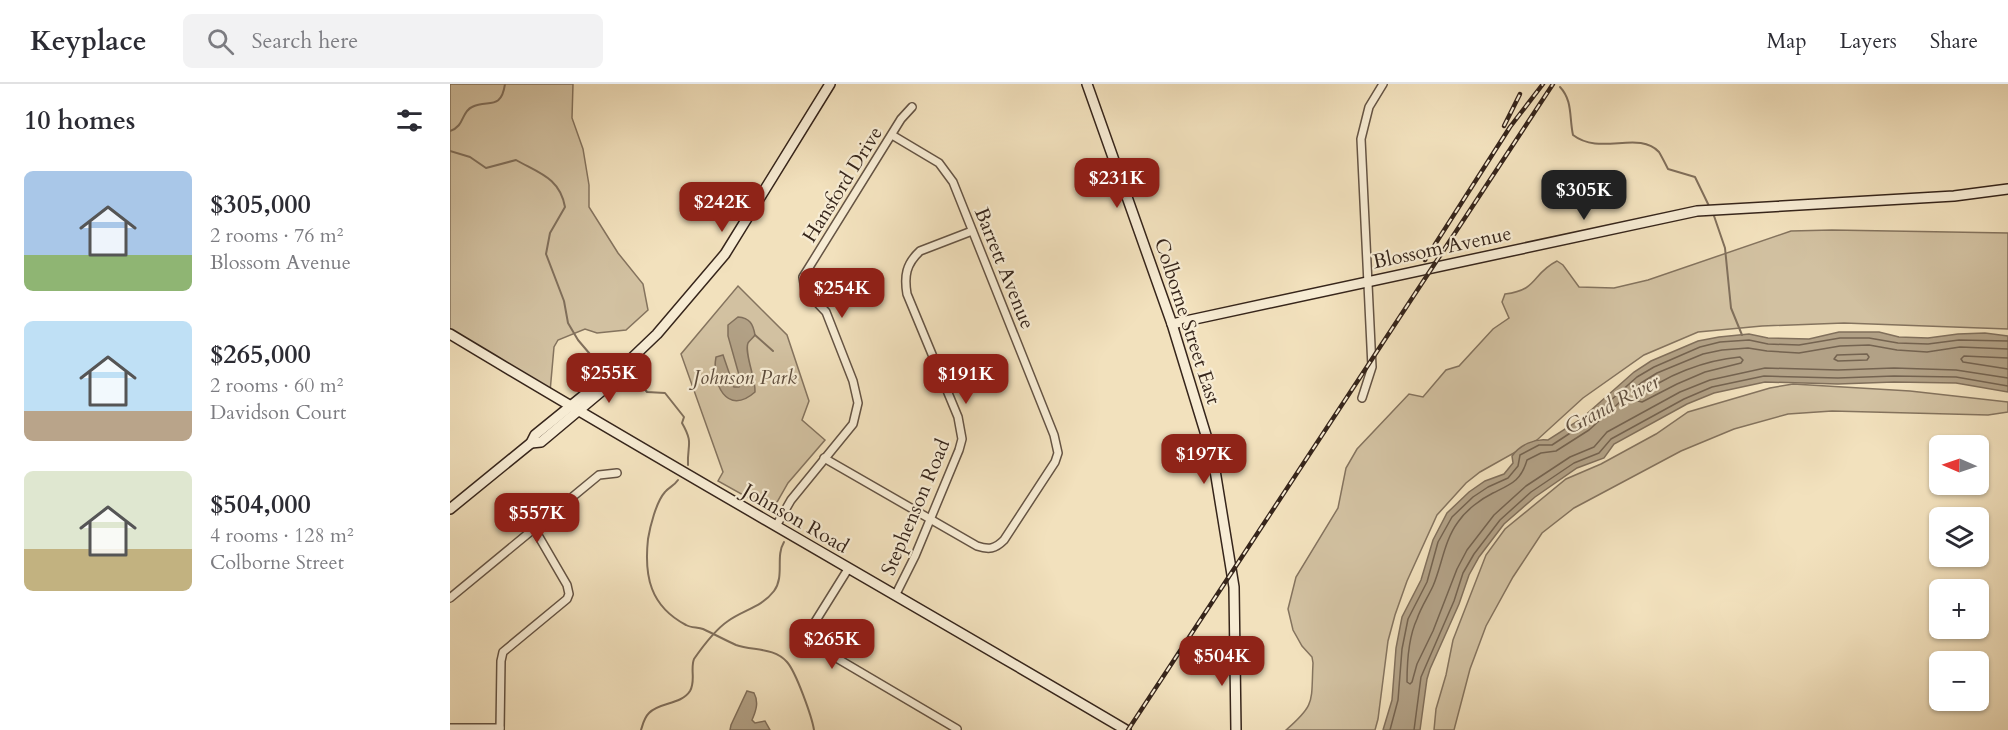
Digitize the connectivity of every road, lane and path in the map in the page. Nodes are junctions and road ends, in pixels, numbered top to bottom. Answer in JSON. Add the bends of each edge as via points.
{"nodes":[{"id":1,"x":830,"y":84,"type":"edge"},
{"id":2,"x":1087,"y":84,"type":"edge"},
{"id":3,"x":1383,"y":84,"type":"edge"},
{"id":4,"x":912,"y":107,"type":"dead end"},
{"id":5,"x":892,"y":135,"type":"junction"},
{"id":6,"x":2008,"y":189,"type":"edge"},
{"id":7,"x":972,"y":231,"type":"junction"},
{"id":8,"x":1369,"y":282,"type":"junction"},
{"id":9,"x":1172,"y":324,"type":"junction"},
{"id":10,"x":450,"y":334,"type":"edge"},
{"id":11,"x":1362,"y":398,"type":"dead end"},
{"id":12,"x":575,"y":409,"type":"junction"},
{"id":13,"x":824,"y":458,"type":"junction"},
{"id":14,"x":617,"y":473,"type":"dead end"},
{"id":15,"x":450,"y":509,"type":"edge"},
{"id":16,"x":929,"y":518,"type":"junction"},
{"id":17,"x":776,"y":526,"type":"junction"},
{"id":18,"x":535,"y":530,"type":"junction"},
{"id":19,"x":848,"y":569,"type":"junction"},
{"id":20,"x":896,"y":594,"type":"junction"},
{"id":21,"x":450,"y":598,"type":"edge"},
{"id":22,"x":450,"y":728,"type":"edge"},
{"id":23,"x":500,"y":729,"type":"edge"},
{"id":24,"x":957,"y":729,"type":"edge"},
{"id":25,"x":1126,"y":730,"type":"edge"},
{"id":26,"x":1236,"y":730,"type":"edge"}],
"edges":[{"from":1,"to":12,"type":"street","via":[[725,254],[657,334]]},
{"from":2,"to":9,"type":"street","name":"Colborne Street East"},
{"from":3,"to":8,"type":"street","via":[[1369,107],[1361,139]]},
{"from":4,"to":5,"type":"street","name":"Hansford Drive"},
{"from":5,"to":7,"type":"street","name":"Barrett Avenue","via":[[944,168]]},
{"from":5,"to":13,"type":"street","name":"Hansford Drive","via":[[803,277],[805,290],[826,312],[858,396],[853,424]]},
{"from":6,"to":8,"type":"street","name":"Blossom Avenue","via":[[1954,196],[1697,211]]},
{"from":7,"to":16,"type":"street","name":"Stephenson Road","via":[[920,251],[906,269],[907,294],[961,428],[959,450]]},
{"from":7,"to":16,"type":"street","name":"Barrett Avenue","via":[[1058,453],[996,547],[977,546]]},
{"from":8,"to":9,"type":"street","name":"Blossom Avenue"},
{"from":8,"to":11,"type":"street","via":[[1372,367]]},
{"from":9,"to":26,"type":"street","name":"Colborne Street East","via":[[1213,458],[1234,587]]},
{"from":10,"to":12,"type":"street","name":"Johnson Road"},
{"from":12,"to":15,"type":"street","via":[[541,442],[531,443]]},
{"from":12,"to":17,"type":"street","name":"Johnson Road"},
{"from":13,"to":16,"type":"street","name":"Barrett Avenue"},
{"from":13,"to":17,"type":"street","name":"Hansford Drive"},
{"from":14,"to":18,"type":"street","via":[[599,475]]},
{"from":16,"to":20,"type":"street","name":"Stephenson Road"},
{"from":17,"to":19,"type":"street","name":"Johnson Road"},
{"from":18,"to":21,"type":"street"},
{"from":18,"to":23,"type":"street","via":[[569,594],[503,652]]},
{"from":19,"to":20,"type":"street","name":"Johnson Road"},
{"from":19,"to":24,"type":"street","via":[[810,630],[811,643]]},
{"from":20,"to":25,"type":"street","name":"Johnson Road"},
{"from":22,"to":23,"type":"street"}]}
